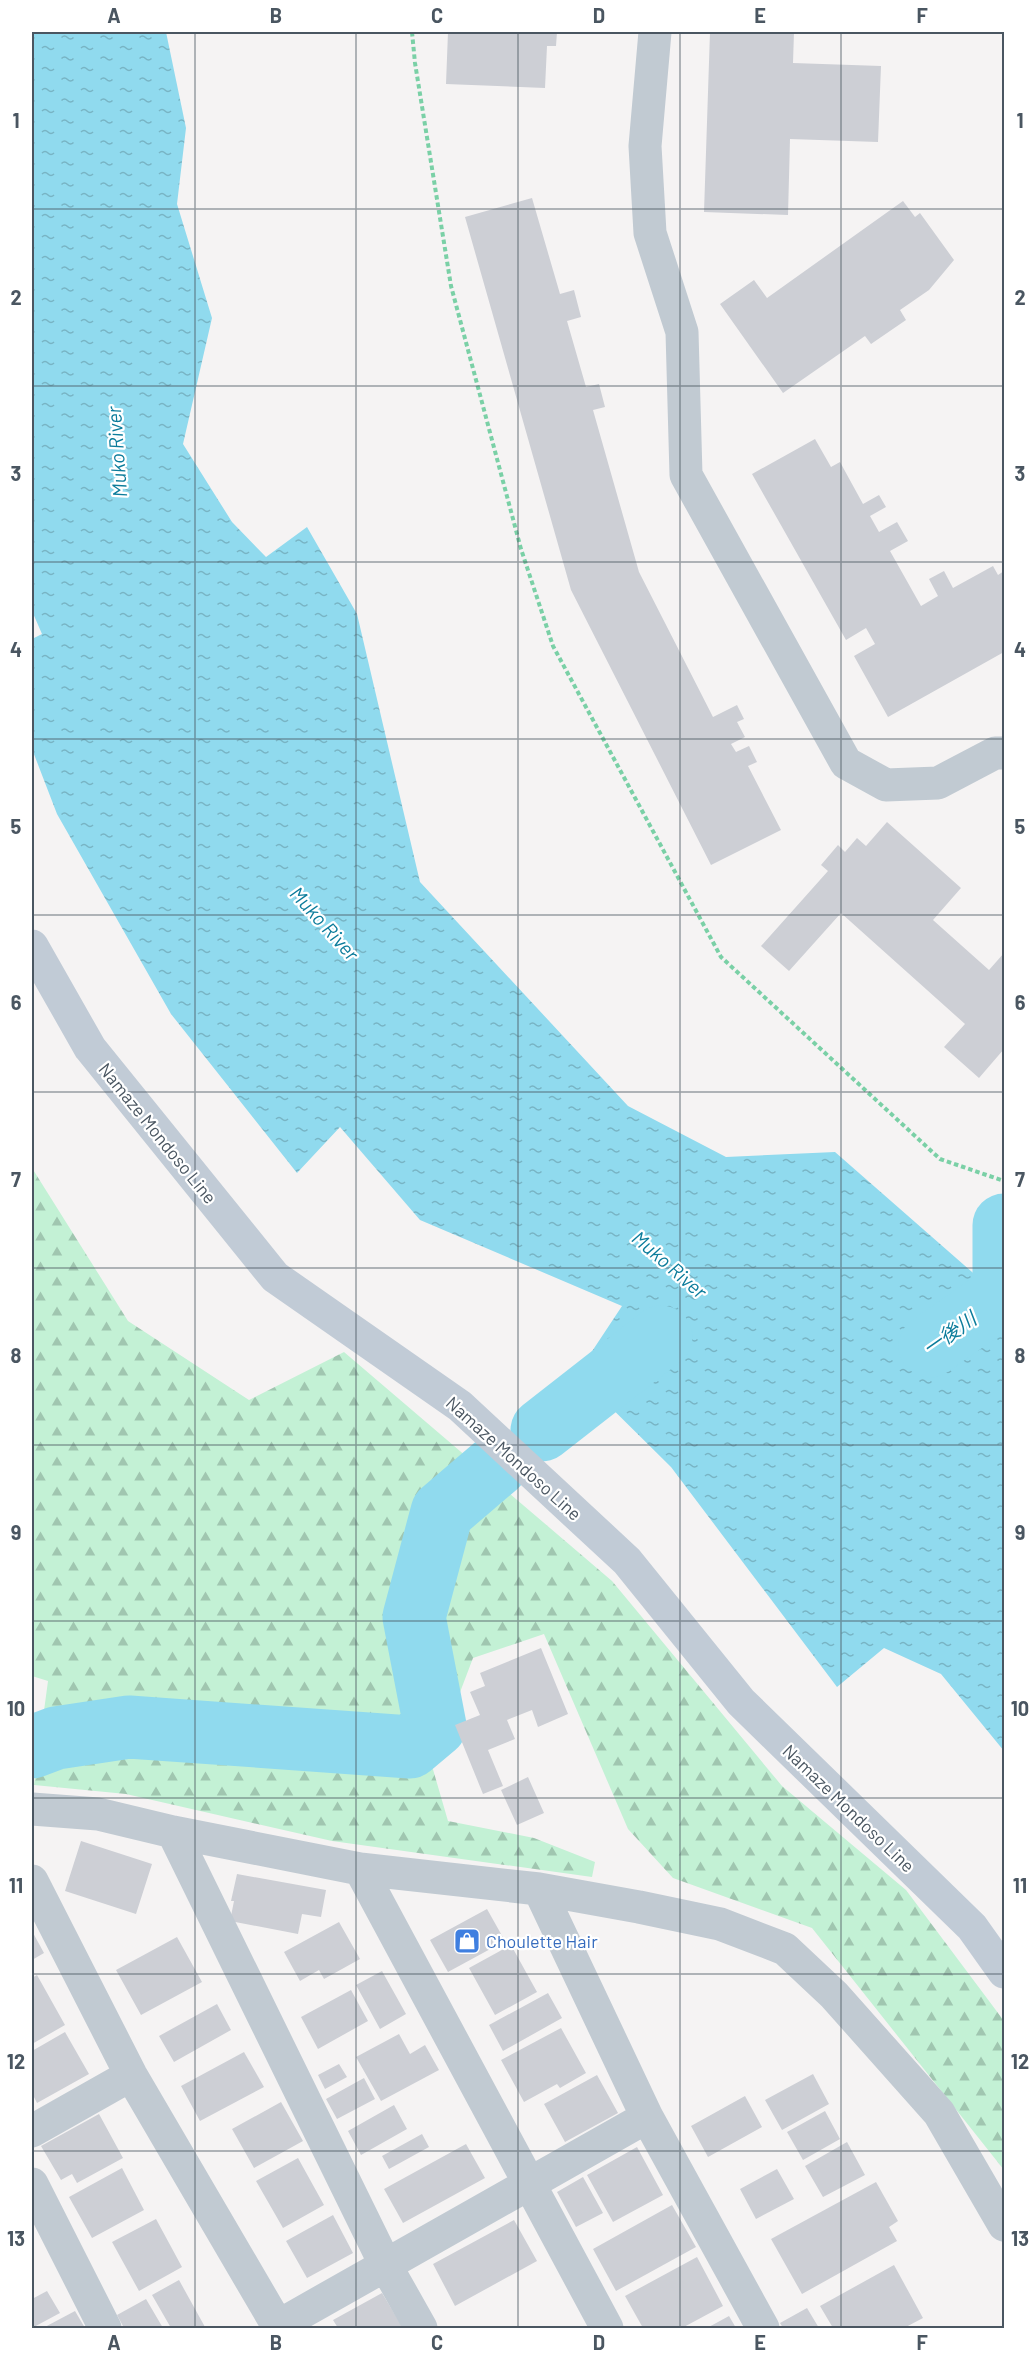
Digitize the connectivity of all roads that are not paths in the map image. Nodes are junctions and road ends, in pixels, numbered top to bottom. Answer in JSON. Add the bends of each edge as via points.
{"nodes":[{"id":1,"x":655,"y":32,"type":"edge"},
{"id":2,"x":1005,"y":753,"type":"edge"},
{"id":3,"x":32,"y":946,"type":"edge"},
{"id":4,"x":32,"y":1809,"type":"edge"},
{"id":5,"x":173,"y":1832,"type":"junction"},
{"id":6,"x":360,"y":1869,"type":"junction"},
{"id":7,"x":32,"y":1881,"type":"edge"},
{"id":8,"x":539,"y":1889,"type":"junction"},
{"id":9,"x":1005,"y":1972,"type":"edge"},
{"id":10,"x":131,"y":2074,"type":"junction"},
{"id":11,"x":646,"y":2117,"type":"junction"},
{"id":12,"x":32,"y":2131,"type":"edge"},
{"id":13,"x":528,"y":2183,"type":"junction"},
{"id":14,"x":32,"y":2184,"type":"edge"},
{"id":15,"x":1005,"y":2225,"type":"edge"},
{"id":16,"x":386,"y":2266,"type":"junction"},
{"id":17,"x":278,"y":2327,"type":"edge"},
{"id":18,"x":105,"y":2328,"type":"edge"},
{"id":19,"x":421,"y":2328,"type":"edge"},
{"id":20,"x":607,"y":2328,"type":"edge"},
{"id":21,"x":763,"y":2328,"type":"edge"}],
"edges":[{"from":1,"to":2,"type":"street","via":[[645,146],[650,232],[682,332],[686,475],[846,763],[886,785],[938,783],[994,753]]},
{"from":3,"to":9,"type":"main road","name":"Namaze Mondoso Line","via":[[90,1048],[275,1277],[460,1406],[627,1561],[741,1702],[972,1927]]},
{"from":4,"to":5,"type":"street","via":[[98,1814]]},
{"from":5,"to":6,"type":"street"},
{"from":5,"to":16,"type":"street"},
{"from":6,"to":8,"type":"street"},
{"from":6,"to":13,"type":"street"},
{"from":7,"to":10,"type":"street"},
{"from":8,"to":11,"type":"street"},
{"from":8,"to":15,"type":"street","via":[[720,1924],[785,1949],[834,1995],[939,2113]]},
{"from":10,"to":12,"type":"street"},
{"from":10,"to":17,"type":"street"},
{"from":11,"to":13,"type":"street"},
{"from":11,"to":21,"type":"street"},
{"from":13,"to":16,"type":"street"},
{"from":13,"to":20,"type":"street"},
{"from":14,"to":18,"type":"street"},
{"from":16,"to":17,"type":"street"},
{"from":16,"to":19,"type":"street"}]}
